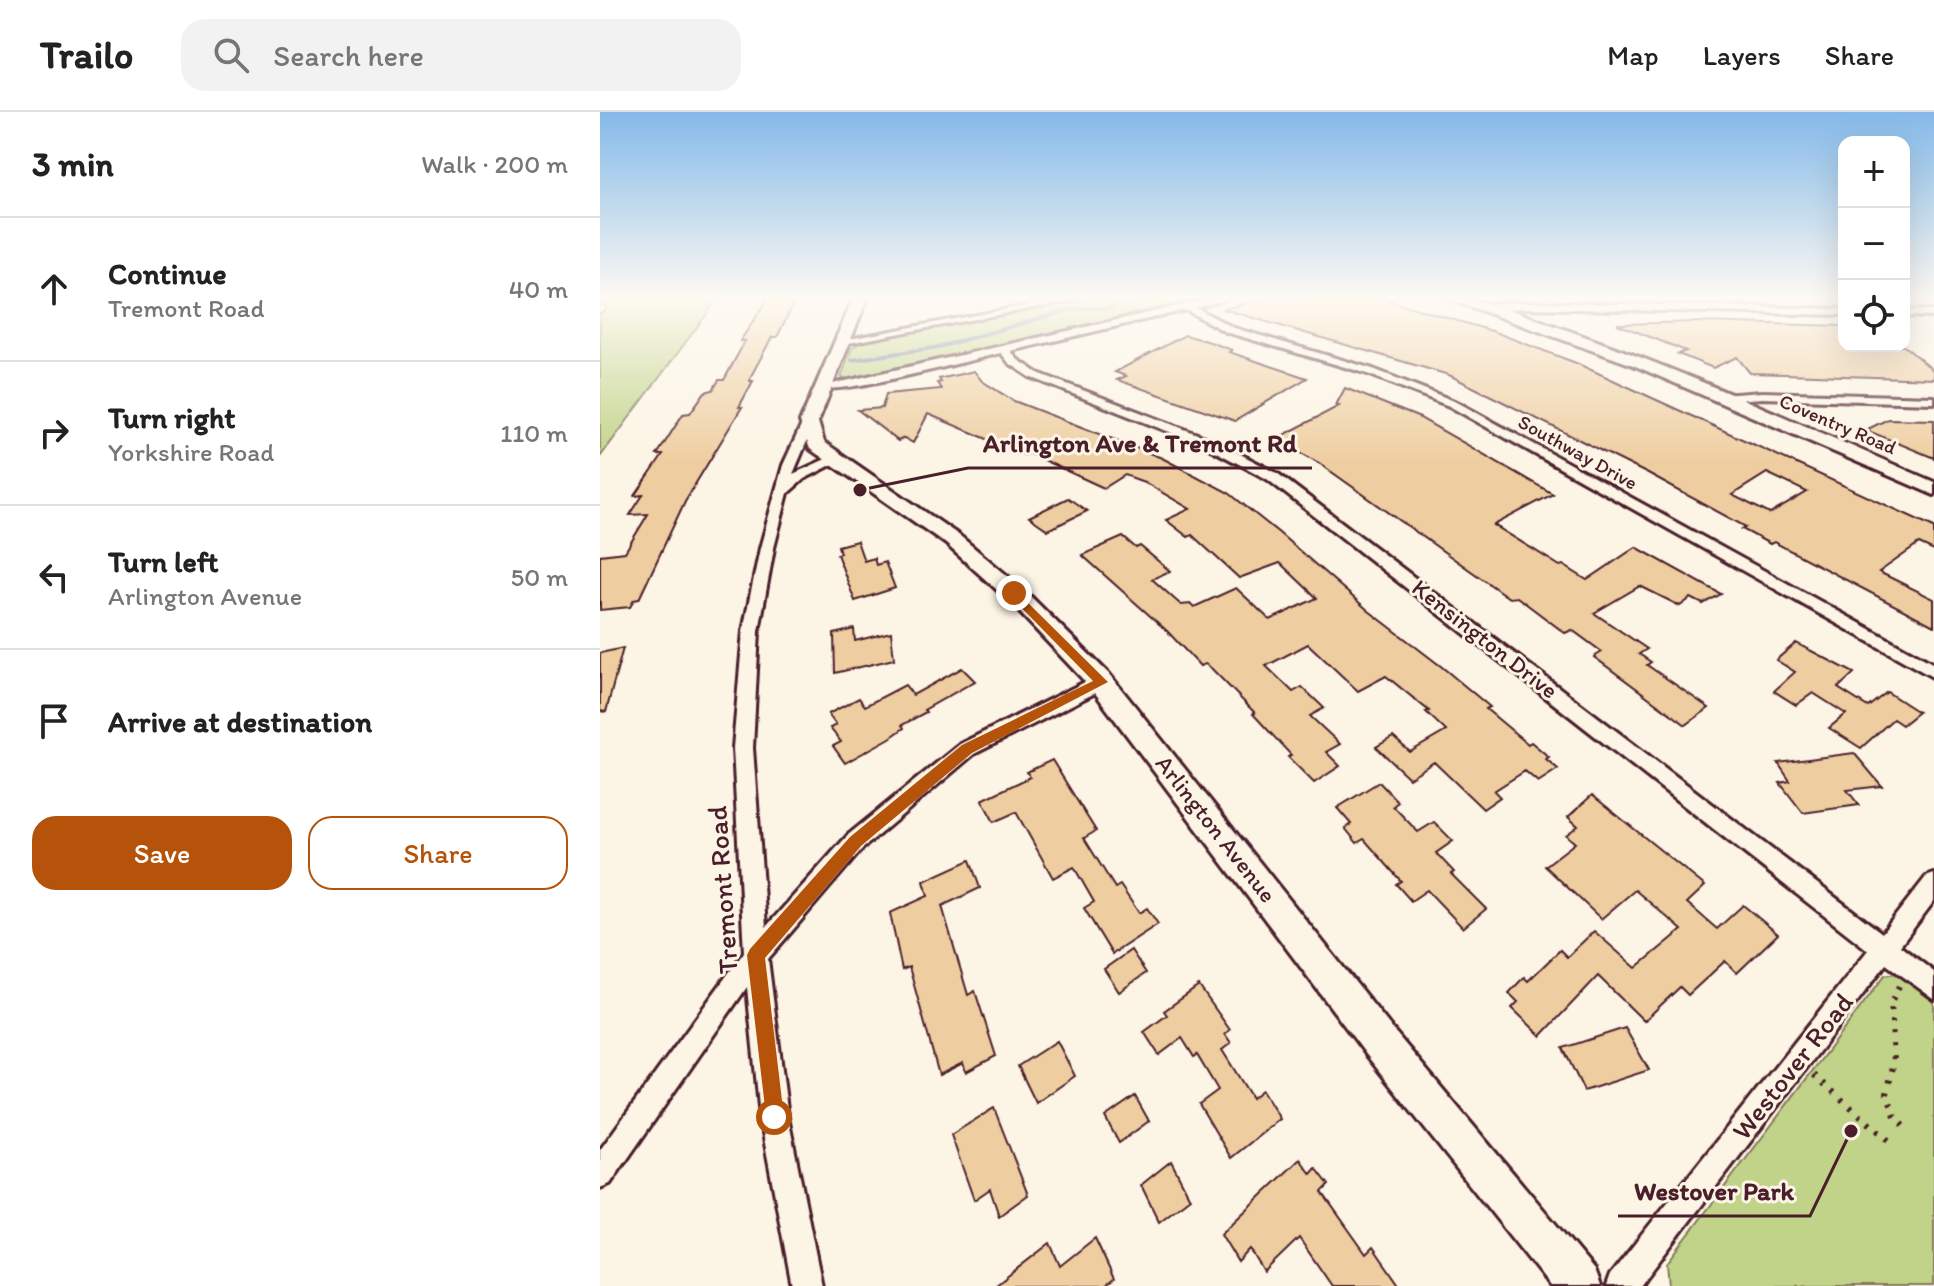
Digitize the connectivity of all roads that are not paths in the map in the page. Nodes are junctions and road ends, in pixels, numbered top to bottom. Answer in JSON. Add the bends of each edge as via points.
{"nodes":[{"id":1,"x":838,"y":354,"type":"edge"},
{"id":2,"x":981,"y":354,"type":"edge"},
{"id":3,"x":1008,"y":354,"type":"edge"},
{"id":4,"x":1311,"y":354,"type":"edge"},
{"id":5,"x":1614,"y":354,"type":"edge"},
{"id":6,"x":825,"y":387,"type":"junction"},
{"id":7,"x":1721,"y":398,"type":"junction"},
{"id":8,"x":1934,"y":400,"type":"edge"},
{"id":9,"x":809,"y":422,"type":"junction"},
{"id":10,"x":835,"y":460,"type":"junction"},
{"id":11,"x":1934,"y":489,"type":"edge"},
{"id":12,"x":785,"y":490,"type":"junction"},
{"id":13,"x":1934,"y":672,"type":"edge"},
{"id":14,"x":1101,"y":682,"type":"junction"},
{"id":15,"x":1934,"y":884,"type":"edge"},
{"id":16,"x":1884,"y":948,"type":"junction"},
{"id":17,"x":756,"y":955,"type":"junction"},
{"id":18,"x":1923,"y":990,"type":"edge"},
{"id":19,"x":600,"y":1174,"type":"edge"},
{"id":20,"x":807,"y":1286,"type":"edge"},
{"id":21,"x":1578,"y":1286,"type":"edge"},
{"id":22,"x":1621,"y":1286,"type":"edge"}],
"edges":[{"from":1,"to":6,"type":"street","name":"Tremont Road"},
{"from":2,"to":6,"type":"street"},
{"from":3,"to":16,"type":"street","name":"Kensington Drive","via":[[1034,375],[1209,443],[1272,476]]},
{"from":4,"to":13,"type":"street","name":"Southway Drive","via":[[1453,404]]},
{"from":5,"to":7,"type":"street","name":"Coventry Road"},
{"from":6,"to":9,"type":"street","name":"Tremont Road"},
{"from":7,"to":8,"type":"street"},
{"from":7,"to":11,"type":"street","name":"Coventry Road"},
{"from":9,"to":10,"type":"street","name":"Arlington Avenue","via":[[816,445]]},
{"from":9,"to":12,"type":"street","name":"Tremont Road","via":[[789,465]]},
{"from":10,"to":12,"type":"street","via":[[799,476]]},
{"from":10,"to":14,"type":"street","name":"Arlington Avenue","via":[[953,540]]},
{"from":12,"to":17,"type":"street","name":"Tremont Road","via":[[751,631],[743,748]]},
{"from":14,"to":17,"type":"street","via":[[967,749],[855,842]]},
{"from":14,"to":21,"type":"street","name":"Arlington Avenue","via":[[1381,1044]]},
{"from":15,"to":16,"type":"street","name":"Westover Road"},
{"from":16,"to":18,"type":"street","name":"Kensington Drive"},
{"from":16,"to":22,"type":"street","name":"Westover Road"},
{"from":17,"to":19,"type":"street"},
{"from":17,"to":20,"type":"street","name":"Tremont Road","via":[[774,1117]]}]}
